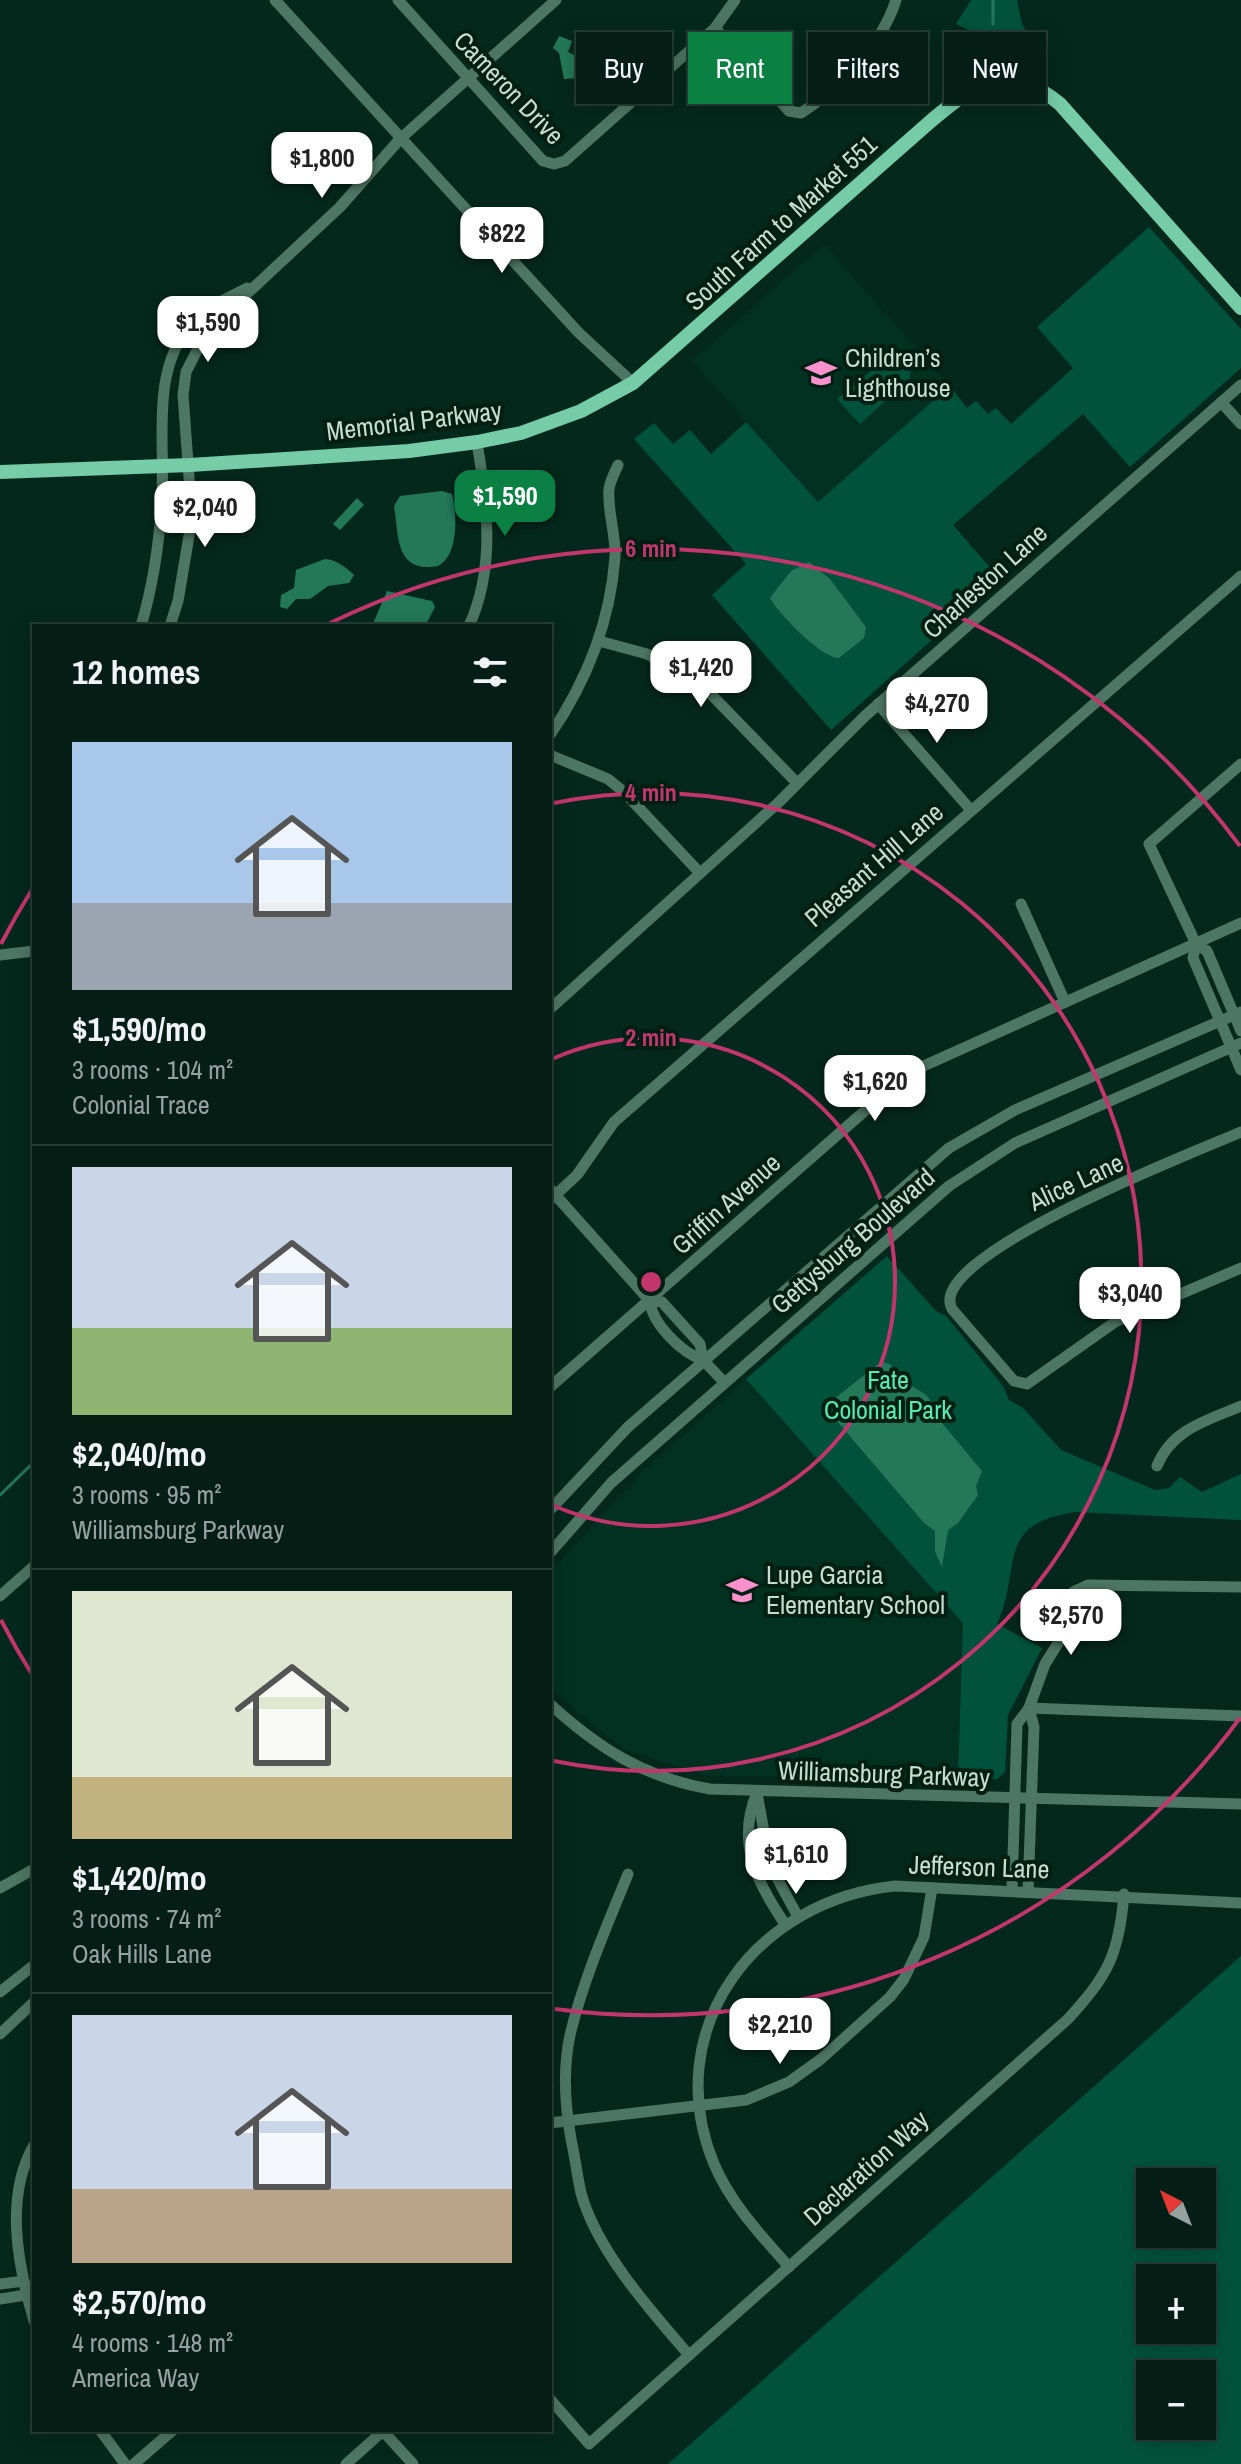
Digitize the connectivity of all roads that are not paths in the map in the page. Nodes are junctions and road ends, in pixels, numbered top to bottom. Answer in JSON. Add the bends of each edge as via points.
{"nodes":[{"id":1,"x":275,"y":0,"type":"edge"},
{"id":2,"x":398,"y":0,"type":"edge"},
{"id":3,"x":556,"y":0,"type":"edge"},
{"id":4,"x":735,"y":0,"type":"edge"},
{"id":5,"x":896,"y":0,"type":"edge"},
{"id":6,"x":715,"y":28,"type":"junction"},
{"id":7,"x":469,"y":79,"type":"junction"},
{"id":8,"x":400,"y":139,"type":"junction"},
{"id":9,"x":262,"y":280,"type":"junction"},
{"id":10,"x":1241,"y":308,"type":"edge"},
{"id":11,"x":633,"y":383,"type":"junction"},
{"id":12,"x":1241,"y":385,"type":"edge"},
{"id":13,"x":1221,"y":402,"type":"junction"},
{"id":14,"x":1241,"y":424,"type":"edge"},
{"id":15,"x":477,"y":442,"type":"junction"},
{"id":16,"x":190,"y":465,"type":"junction"},
{"id":17,"x":618,"y":465,"type":"dead end"},
{"id":18,"x":162,"y":466,"type":"junction"},
{"id":19,"x":0,"y":472,"type":"edge"},
{"id":20,"x":1241,"y":576,"type":"edge"},
{"id":21,"x":142,"y":624,"type":"edge"},
{"id":22,"x":171,"y":624,"type":"edge"},
{"id":23,"x":470,"y":624,"type":"edge"},
{"id":24,"x":599,"y":641,"type":"junction"},
{"id":25,"x":878,"y":704,"type":"junction"},
{"id":26,"x":552,"y":732,"type":"edge"},
{"id":27,"x":552,"y":756,"type":"edge"},
{"id":28,"x":1241,"y":764,"type":"edge"},
{"id":29,"x":797,"y":783,"type":"junction"},
{"id":30,"x":970,"y":809,"type":"junction"},
{"id":31,"x":699,"y":872,"type":"junction"},
{"id":32,"x":1021,"y":904,"type":"dead end"},
{"id":33,"x":1241,"y":923,"type":"edge"},
{"id":34,"x":1196,"y":944,"type":"junction"},
{"id":35,"x":32,"y":951,"type":"edge"},
{"id":36,"x":0,"y":955,"type":"edge"},
{"id":37,"x":1065,"y":1002,"type":"junction"},
{"id":38,"x":552,"y":1007,"type":"edge"},
{"id":39,"x":1238,"y":1014,"type":"edge"},
{"id":40,"x":1219,"y":1022,"type":"junction"},
{"id":41,"x":1241,"y":1031,"type":"edge"},
{"id":42,"x":1236,"y":1046,"type":"edge"},
{"id":43,"x":1241,"y":1070,"type":"edge"},
{"id":44,"x":1241,"y":1132,"type":"edge"},
{"id":45,"x":552,"y":1195,"type":"edge"},
{"id":46,"x":1241,"y":1268,"type":"edge"},
{"id":47,"x":650,"y":1301,"type":"junction"},
{"id":48,"x":703,"y":1360,"type":"junction"},
{"id":49,"x":724,"y":1382,"type":"junction"},
{"id":50,"x":552,"y":1385,"type":"edge"},
{"id":51,"x":1241,"y":1406,"type":"edge"},
{"id":52,"x":1157,"y":1466,"type":"dead end"},
{"id":53,"x":552,"y":1508,"type":"edge"},
{"id":54,"x":552,"y":1551,"type":"edge"},
{"id":55,"x":32,"y":1568,"type":"edge"},
{"id":56,"x":1241,"y":1587,"type":"edge"},
{"id":57,"x":0,"y":1596,"type":"edge"},
{"id":58,"x":552,"y":1706,"type":"edge"},
{"id":59,"x":1029,"y":1708,"type":"junction"},
{"id":60,"x":1241,"y":1716,"type":"edge"},
{"id":61,"x":757,"y":1792,"type":"junction"},
{"id":62,"x":1015,"y":1800,"type":"junction"},
{"id":63,"x":1031,"y":1800,"type":"junction"},
{"id":64,"x":1241,"y":1804,"type":"edge"},
{"id":65,"x":32,"y":1870,"type":"edge"},
{"id":66,"x":628,"y":1874,"type":"dead end"},
{"id":67,"x":0,"y":1888,"type":"edge"},
{"id":68,"x":932,"y":1888,"type":"junction"},
{"id":69,"x":1012,"y":1891,"type":"junction"},
{"id":70,"x":1028,"y":1891,"type":"junction"},
{"id":71,"x":1124,"y":1894,"type":"junction"},
{"id":72,"x":1241,"y":1903,"type":"edge"},
{"id":73,"x":797,"y":1915,"type":"junction"},
{"id":74,"x":785,"y":1924,"type":"junction"},
{"id":75,"x":32,"y":1967,"type":"edge"},
{"id":76,"x":0,"y":1992,"type":"edge"},
{"id":77,"x":32,"y":2004,"type":"edge"},
{"id":78,"x":0,"y":2034,"type":"edge"},
{"id":79,"x":702,"y":2106,"type":"junction"},
{"id":80,"x":568,"y":2121,"type":"junction"},
{"id":81,"x":552,"y":2123,"type":"edge"},
{"id":82,"x":32,"y":2150,"type":"edge"},
{"id":83,"x":789,"y":2267,"type":"junction"},
{"id":84,"x":24,"y":2281,"type":"junction"},
{"id":85,"x":0,"y":2284,"type":"edge"},
{"id":86,"x":26,"y":2295,"type":"junction"},
{"id":87,"x":0,"y":2299,"type":"edge"},
{"id":88,"x":32,"y":2314,"type":"edge"},
{"id":89,"x":689,"y":2355,"type":"junction"},
{"id":90,"x":552,"y":2401,"type":"edge"},
{"id":91,"x":101,"y":2432,"type":"edge"},
{"id":92,"x":171,"y":2432,"type":"edge"},
{"id":93,"x":381,"y":2432,"type":"edge"},
{"id":94,"x":383,"y":2432,"type":"edge"},
{"id":95,"x":125,"y":2464,"type":"edge"},
{"id":96,"x":134,"y":2464,"type":"edge"},
{"id":97,"x":346,"y":2464,"type":"edge"},
{"id":98,"x":413,"y":2464,"type":"edge"}],
"edges":[{"from":1,"to":8,"type":"street"},
{"from":2,"to":7,"type":"street","name":"Cameron Drive"},
{"from":3,"to":7,"type":"street"},
{"from":4,"to":6,"type":"street"},
{"from":5,"to":6,"type":"street","via":[[876,42],[801,113],[789,111]]},
{"from":6,"to":7,"type":"street","name":"Cameron Drive","via":[[560,163],[543,161]]},
{"from":7,"to":8,"type":"street"},
{"from":8,"to":9,"type":"street","via":[[340,207]]},
{"from":8,"to":11,"type":"street","via":[[578,332]]},
{"from":9,"to":16,"type":"street","via":[[207,331],[186,372],[182,422]]},
{"from":9,"to":18,"type":"street","via":[[204,311],[179,343],[165,382]]},
{"from":10,"to":11,"type":"main road","name":"South Farm to Market 551","via":[[1060,104],[1039,87],[1001,77],[981,84],[932,120]]},
{"from":11,"to":15,"type":"main road","name":"Memorial Parkway","via":[[581,411]]},
{"from":12,"to":13,"type":"street","name":"Charleston Lane"},
{"from":13,"to":14,"type":"street"},
{"from":13,"to":25,"type":"street","name":"Charleston Lane"},
{"from":15,"to":16,"type":"main road","name":"Memorial Parkway"},
{"from":15,"to":23,"type":"street","via":[[488,531],[480,600]]},
{"from":16,"to":18,"type":"main road","name":"Memorial Parkway"},
{"from":16,"to":22,"type":"street","via":[[192,518]]},
{"from":17,"to":24,"type":"street","via":[[609,488],[615,555]]},
{"from":18,"to":19,"type":"main road"},
{"from":18,"to":21,"type":"street","via":[[157,563]]},
{"from":20,"to":30,"type":"street","name":"Pleasant Hill Lane"},
{"from":24,"to":26,"type":"street","via":[[577,697]]},
{"from":24,"to":29,"type":"street","via":[[647,654],[702,685]]},
{"from":25,"to":29,"type":"street","name":"Charleston Lane"},
{"from":25,"to":30,"type":"street"},
{"from":27,"to":31,"type":"street","via":[[608,779]]},
{"from":28,"to":34,"type":"street","via":[[1149,844]]},
{"from":29,"to":31,"type":"street","name":"Charleston Lane"},
{"from":30,"to":45,"type":"street","name":"Pleasant Hill Lane","via":[[614,1122],[577,1175]]},
{"from":31,"to":38,"type":"street","name":"Charleston Lane"},
{"from":32,"to":37,"type":"street"},
{"from":33,"to":34,"type":"street","name":"Griffin Avenue"},
{"from":34,"to":37,"type":"street","name":"Griffin Avenue"},
{"from":34,"to":39,"type":"street","via":[[1207,951]]},
{"from":34,"to":40,"type":"street","via":[[1193,958]]},
{"from":35,"to":36,"type":"street"},
{"from":37,"to":47,"type":"street","name":"Griffin Avenue","via":[[908,1073]]},
{"from":39,"to":40,"type":"street","name":"Gettysburg Boulevard"},
{"from":39,"to":41,"type":"street"},
{"from":40,"to":42,"type":"street"},
{"from":40,"to":48,"type":"street","name":"Gettysburg Boulevard","via":[[1015,1110],[968,1136],[917,1173]]},
{"from":42,"to":43,"type":"street"},
{"from":42,"to":49,"type":"street","name":"Gettysburg Boulevard","via":[[1015,1143],[975,1167],[923,1206]]},
{"from":44,"to":46,"type":"street","name":"Alice Lane","via":[[1037,1223],[994,1250],[952,1286],[948,1298],[1014,1381],[1023,1385],[1115,1322]]},
{"from":45,"to":47,"type":"street"},
{"from":47,"to":48,"type":"street","via":[[651,1314],[688,1355]]},
{"from":47,"to":50,"type":"street","name":"Griffin Avenue"},
{"from":48,"to":49,"type":"street"},
{"from":48,"to":53,"type":"street","name":"Gettysburg Boulevard","via":[[615,1439]]},
{"from":49,"to":54,"type":"street","name":"Gettysburg Boulevard","via":[[611,1483]]},
{"from":51,"to":52,"type":"street","via":[[1175,1436]]},
{"from":55,"to":57,"type":"street"},
{"from":56,"to":59,"type":"street","via":[[1077,1588]]},
{"from":58,"to":61,"type":"street","name":"Williamsburg Parkway","via":[[595,1743],[651,1774],[688,1785]]},
{"from":59,"to":60,"type":"street"},
{"from":59,"to":62,"type":"street","via":[[1017,1724]]},
{"from":59,"to":63,"type":"street","via":[[1034,1727]]},
{"from":61,"to":62,"type":"street","name":"Williamsburg Parkway"},
{"from":61,"to":73,"type":"street","via":[[770,1865]]},
{"from":61,"to":74,"type":"street","via":[[747,1816],[749,1850],[764,1893]]},
{"from":62,"to":63,"type":"street","name":"Williamsburg Parkway"},
{"from":62,"to":69,"type":"street"},
{"from":63,"to":64,"type":"street","name":"Williamsburg Parkway"},
{"from":63,"to":70,"type":"street"},
{"from":65,"to":67,"type":"street"},
{"from":66,"to":80,"type":"street","via":[[570,2037]]},
{"from":68,"to":69,"type":"street","name":"Jefferson Lane"},
{"from":68,"to":73,"type":"street","name":"Jefferson Lane","via":[[861,1890]]},
{"from":68,"to":79,"type":"street","via":[[924,1937],[890,1997],[789,2082],[746,2100]]},
{"from":69,"to":70,"type":"street","name":"Jefferson Lane"},
{"from":70,"to":71,"type":"street","name":"Jefferson Lane"},
{"from":71,"to":72,"type":"street","name":"Jefferson Lane"},
{"from":71,"to":83,"type":"street","name":"Declaration Way","via":[[1120,1937],[1101,1983],[1068,2019]]},
{"from":73,"to":74,"type":"street","name":"Jefferson Lane"},
{"from":74,"to":79,"type":"street","name":"Jefferson Lane","via":[[752,1953],[719,2002],[703,2054]]},
{"from":75,"to":76,"type":"street"},
{"from":77,"to":78,"type":"street"},
{"from":79,"to":80,"type":"street"},
{"from":79,"to":83,"type":"street","name":"Jefferson Lane","via":[[706,2138],[726,2188]]},
{"from":80,"to":81,"type":"street"},
{"from":80,"to":89,"type":"street","via":[[582,2196],[610,2252],[647,2307]]},
{"from":82,"to":84,"type":"street","via":[[17,2188]]},
{"from":83,"to":89,"type":"street","name":"Declaration Way"},
{"from":84,"to":85,"type":"street"},
{"from":84,"to":86,"type":"street"},
{"from":86,"to":87,"type":"street"},
{"from":86,"to":88,"type":"street"},
{"from":89,"to":90,"type":"street","name":"Declaration Way","via":[[589,2444]]},
{"from":91,"to":95,"type":"street"},
{"from":92,"to":96,"type":"street"},
{"from":93,"to":97,"type":"street"},
{"from":94,"to":98,"type":"street"}]}
